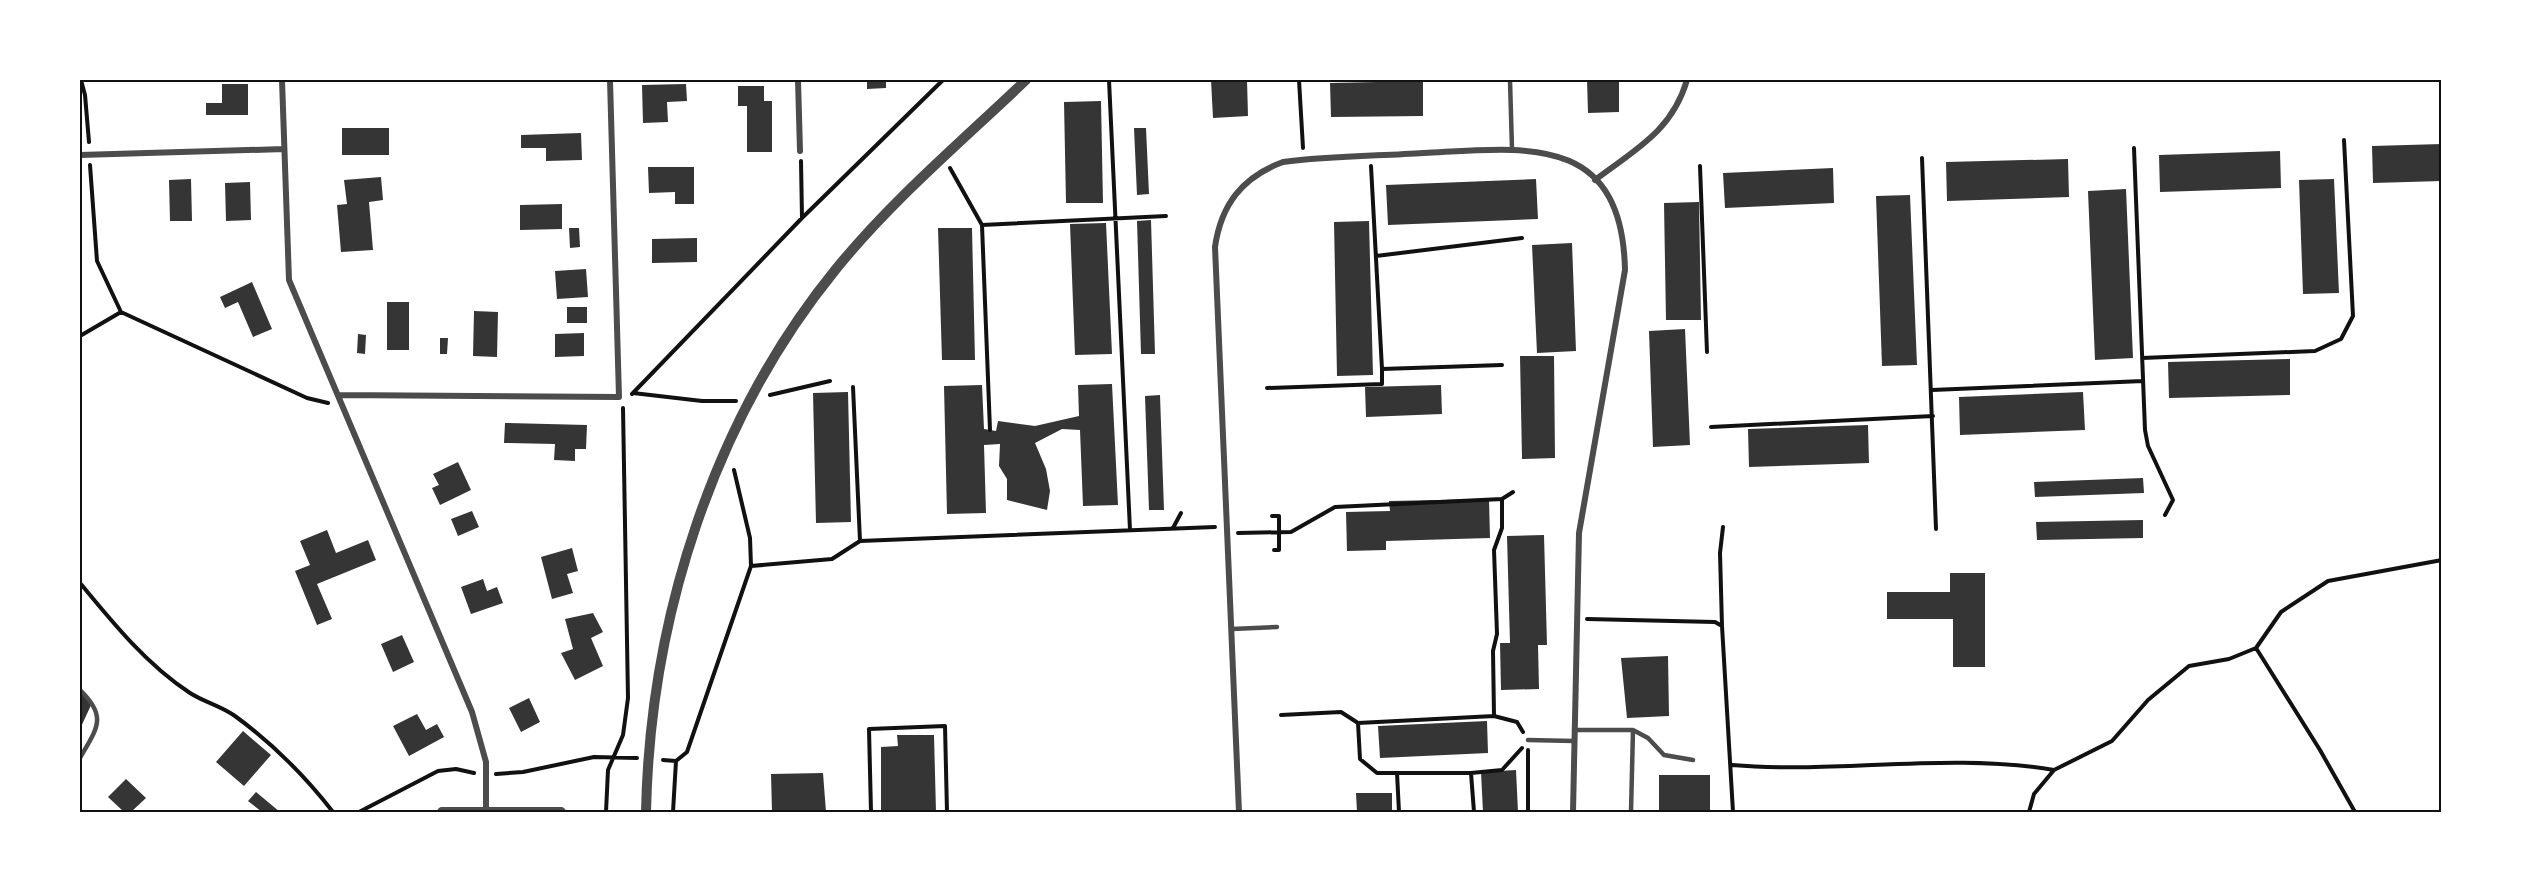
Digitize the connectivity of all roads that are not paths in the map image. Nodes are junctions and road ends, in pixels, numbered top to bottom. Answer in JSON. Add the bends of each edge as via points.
{"nodes":[{"id":1,"x":282,"y":80,"type":"edge"},
{"id":2,"x":610,"y":80,"type":"edge"},
{"id":3,"x":798,"y":80,"type":"edge"},
{"id":4,"x":1026,"y":80,"type":"edge"},
{"id":5,"x":1510,"y":80,"type":"edge"},
{"id":6,"x":1688,"y":80,"type":"edge"},
{"id":7,"x":284,"y":149,"type":"junction"},
{"id":8,"x":1512,"y":149,"type":"junction"},
{"id":9,"x":800,"y":151,"type":"road end"},
{"id":10,"x":80,"y":155,"type":"edge"},
{"id":11,"x":1595,"y":180,"type":"junction"},
{"id":12,"x":340,"y":399,"type":"junction"},
{"id":13,"x":1277,"y":627,"type":"dead end"},
{"id":14,"x":1232,"y":629,"type":"junction"},
{"id":15,"x":80,"y":690,"type":"edge"},
{"id":16,"x":1574,"y":730,"type":"junction"},
{"id":17,"x":1633,"y":730,"type":"junction"},
{"id":18,"x":1528,"y":740,"type":"road end"},
{"id":19,"x":1574,"y":741,"type":"junction"},
{"id":20,"x":80,"y":758,"type":"edge"},
{"id":21,"x":1692,"y":760,"type":"dead end"},
{"id":22,"x":486,"y":811,"type":"edge"},
{"id":23,"x":442,"y":813,"type":"edge"},
{"id":24,"x":561,"y":813,"type":"edge"},
{"id":25,"x":646,"y":813,"type":"edge"},
{"id":26,"x":1239,"y":813,"type":"edge"},
{"id":27,"x":1573,"y":813,"type":"edge"},
{"id":28,"x":1631,"y":813,"type":"edge"}],
"edges":[{"from":1,"to":7,"type":"street"},
{"from":2,"to":12,"type":"street","via":[[621,400]]},
{"from":3,"to":9,"type":"street"},
{"from":4,"to":25,"type":"street","via":[[837,267],[781,345],[749,400],[696,525],[680,583],[654,706]]},
{"from":5,"to":8,"type":"lane"},
{"from":6,"to":11,"type":"street","via":[[1680,102],[1662,129]]},
{"from":7,"to":10,"type":"street"},
{"from":7,"to":12,"type":"street","via":[[290,280]]},
{"from":8,"to":11,"type":"street","via":[[1556,154]]},
{"from":8,"to":14,"type":"street","via":[[1283,162],[1241,187],[1227,206],[1215,247]]},
{"from":11,"to":16,"type":"street","via":[[1618,218],[1625,270],[1579,533]]},
{"from":12,"to":22,"type":"street","via":[[480,734],[486,762]]},
{"from":13,"to":14,"type":"lane"},
{"from":14,"to":26,"type":"street"},
{"from":15,"to":20,"type":"lane","via":[[99,717]]},
{"from":16,"to":17,"type":"lane"},
{"from":16,"to":19,"type":"street"},
{"from":17,"to":21,"type":"lane","via":[[1664,754]]},
{"from":17,"to":28,"type":"lane"},
{"from":18,"to":19,"type":"lane"},
{"from":19,"to":27,"type":"street"},
{"from":22,"to":23,"type":"street"},
{"from":22,"to":24,"type":"street"}]}
